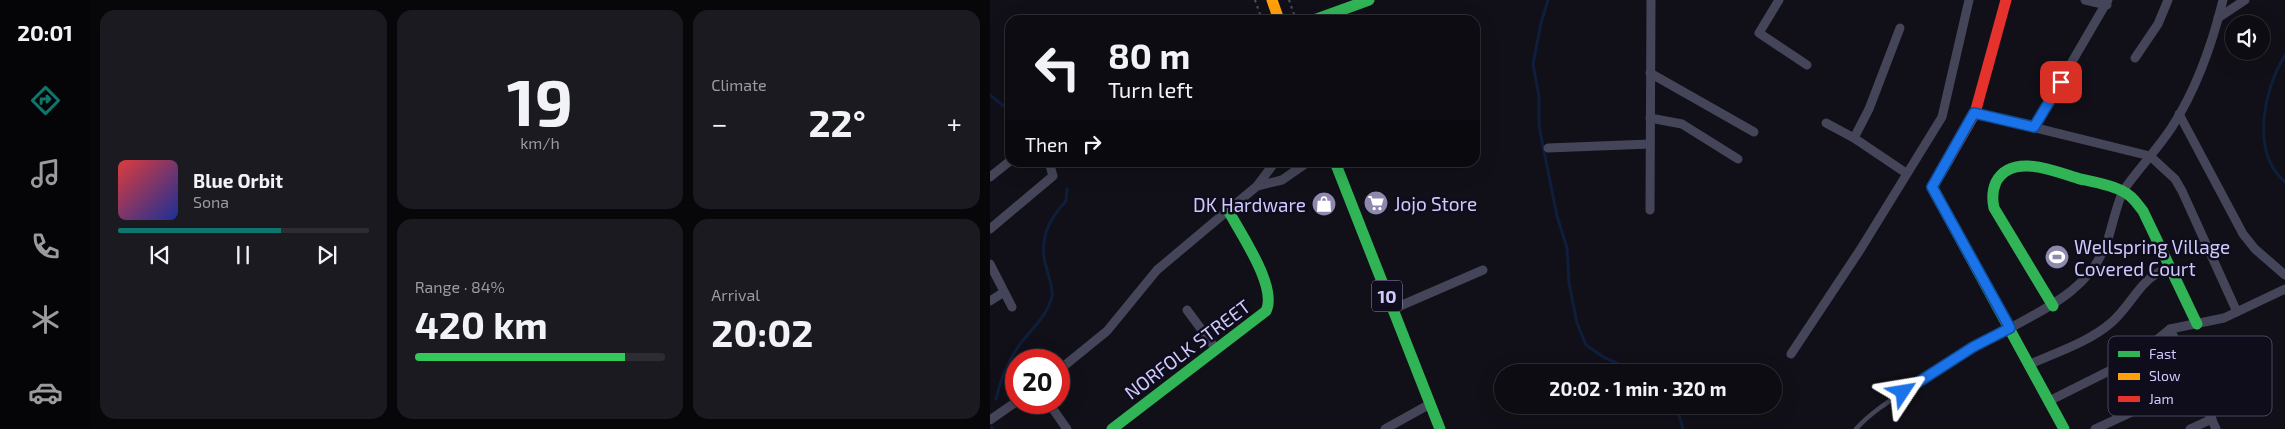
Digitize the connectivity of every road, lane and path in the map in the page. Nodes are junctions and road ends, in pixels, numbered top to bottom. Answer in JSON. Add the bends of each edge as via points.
{"nodes":[{"id":1,"x":1255,"y":0,"type":"edge"},
{"id":2,"x":1272,"y":0,"type":"edge"},
{"id":3,"x":1289,"y":0,"type":"edge"},
{"id":4,"x":1369,"y":0,"type":"edge"},
{"id":5,"x":1651,"y":0,"type":"edge"},
{"id":6,"x":1779,"y":0,"type":"edge"},
{"id":7,"x":1970,"y":0,"type":"edge"},
{"id":8,"x":2006,"y":0,"type":"edge"},
{"id":9,"x":2085,"y":0,"type":"edge"},
{"id":10,"x":2168,"y":0,"type":"edge"},
{"id":11,"x":2223,"y":0,"type":"edge"},
{"id":12,"x":2245,"y":0,"type":"edge"},
{"id":13,"x":2108,"y":3,"type":"edge"},
{"id":14,"x":1260,"y":15,"type":"edge"},
{"id":15,"x":1277,"y":15,"type":"edge"},
{"id":16,"x":1294,"y":15,"type":"edge"},
{"id":17,"x":1328,"y":15,"type":"edge"},
{"id":18,"x":2218,"y":18,"type":"junction"},
{"id":19,"x":1900,"y":28,"type":"dead end"},
{"id":20,"x":2135,"y":58,"type":"dead end"},
{"id":21,"x":1807,"y":66,"type":"dead end"},
{"id":22,"x":1650,"y":73,"type":"junction"},
{"id":23,"x":1974,"y":113,"type":"junction"},
{"id":24,"x":2179,"y":114,"type":"junction"},
{"id":25,"x":1650,"y":118,"type":"junction"},
{"id":26,"x":1826,"y":123,"type":"dead end"},
{"id":27,"x":2034,"y":127,"type":"junction"},
{"id":28,"x":1754,"y":132,"type":"dead end"},
{"id":29,"x":1854,"y":138,"type":"junction"},
{"id":30,"x":1650,"y":144,"type":"junction"},
{"id":31,"x":1548,"y":148,"type":"dead end"},
{"id":32,"x":2150,"y":156,"type":"junction"},
{"id":33,"x":1738,"y":160,"type":"dead end"},
{"id":34,"x":1005,"y":165,"type":"edge"},
{"id":35,"x":1050,"y":167,"type":"edge"},
{"id":36,"x":1272,"y":167,"type":"edge"},
{"id":37,"x":1302,"y":167,"type":"edge"},
{"id":38,"x":1337,"y":167,"type":"edge"},
{"id":39,"x":1906,"y":173,"type":"junction"},
{"id":40,"x":990,"y":177,"type":"edge"},
{"id":41,"x":1257,"y":186,"type":"junction"},
{"id":42,"x":2123,"y":192,"type":"junction"},
{"id":43,"x":1228,"y":210,"type":"junction"},
{"id":44,"x":1650,"y":210,"type":"dead end"},
{"id":45,"x":990,"y":229,"type":"edge"},
{"id":46,"x":990,"y":264,"type":"edge"},
{"id":47,"x":2169,"y":267,"type":"junction"},
{"id":48,"x":1483,"y":270,"type":"dead end"},
{"id":49,"x":2285,"y":275,"type":"edge"},
{"id":50,"x":2285,"y":289,"type":"edge"},
{"id":51,"x":1004,"y":292,"type":"junction"},
{"id":52,"x":990,"y":302,"type":"edge"},
{"id":53,"x":2053,"y":306,"type":"junction"},
{"id":54,"x":1012,"y":307,"type":"dead end"},
{"id":55,"x":1393,"y":309,"type":"junction"},
{"id":56,"x":1187,"y":310,"type":"dead end"},
{"id":57,"x":2237,"y":312,"type":"junction"},
{"id":58,"x":2197,"y":324,"type":"junction"},
{"id":59,"x":2010,"y":328,"type":"junction"},
{"id":60,"x":2170,"y":329,"type":"junction"},
{"id":61,"x":2162,"y":336,"type":"edge"},
{"id":62,"x":2173,"y":336,"type":"edge"},
{"id":63,"x":1216,"y":349,"type":"junction"},
{"id":64,"x":1791,"y":354,"type":"dead end"},
{"id":65,"x":1070,"y":361,"type":"edge"},
{"id":66,"x":2030,"y":364,"type":"junction"},
{"id":67,"x":2108,"y":372,"type":"edge"},
{"id":68,"x":2049,"y":401,"type":"junction"},
{"id":69,"x":1430,"y":404,"type":"junction"},
{"id":70,"x":1005,"y":410,"type":"edge"},
{"id":71,"x":1056,"y":414,"type":"edge"},
{"id":72,"x":2122,"y":416,"type":"edge"},
{"id":73,"x":2210,"y":416,"type":"edge"},
{"id":74,"x":990,"y":420,"type":"edge"},
{"id":75,"x":2212,"y":420,"type":"junction"},
{"id":76,"x":1067,"y":429,"type":"edge"},
{"id":77,"x":1112,"y":429,"type":"edge"},
{"id":78,"x":1385,"y":429,"type":"edge"},
{"id":79,"x":1440,"y":429,"type":"edge"},
{"id":80,"x":1856,"y":429,"type":"edge"},
{"id":81,"x":2064,"y":429,"type":"edge"},
{"id":82,"x":2094,"y":429,"type":"edge"},
{"id":83,"x":2190,"y":429,"type":"edge"},
{"id":84,"x":2216,"y":429,"type":"edge"}],
"edges":[{"from":1,"to":14,"type":"path"},
{"from":2,"to":15,"type":"main road"},
{"from":3,"to":16,"type":"path"},
{"from":4,"to":17,"type":"main road"},
{"from":5,"to":22,"type":"street"},
{"from":6,"to":21,"type":"street","via":[[1759,33]]},
{"from":7,"to":39,"type":"street","via":[[1942,117]]},
{"from":8,"to":23,"type":"main road"},
{"from":9,"to":13,"type":"street"},
{"from":10,"to":20,"type":"street","via":[[2158,24]]},
{"from":11,"to":18,"type":"street"},
{"from":12,"to":18,"type":"street"},
{"from":13,"to":27,"type":"street"},
{"from":18,"to":24,"type":"street","via":[[2206,58]]},
{"from":19,"to":29,"type":"street","via":[[1869,109]]},
{"from":22,"to":25,"type":"street"},
{"from":22,"to":28,"type":"street"},
{"from":23,"to":27,"type":"street"},
{"from":23,"to":59,"type":"main road","via":[[1932,187]]},
{"from":24,"to":32,"type":"street"},
{"from":24,"to":49,"type":"street","via":[[2243,234]]},
{"from":25,"to":30,"type":"street"},
{"from":25,"to":33,"type":"street","via":[[1682,124]]},
{"from":26,"to":29,"type":"street"},
{"from":27,"to":32,"type":"street"},
{"from":29,"to":39,"type":"street"},
{"from":30,"to":31,"type":"street"},
{"from":30,"to":44,"type":"street"},
{"from":32,"to":42,"type":"street"},
{"from":32,"to":57,"type":"street","via":[[2182,191]]},
{"from":34,"to":40,"type":"street"},
{"from":35,"to":45,"type":"street","via":[[1053,176]]},
{"from":36,"to":41,"type":"street"},
{"from":37,"to":41,"type":"street","via":[[1282,180]]},
{"from":38,"to":55,"type":"main road","number":"10"},
{"from":39,"to":64,"type":"street"},
{"from":41,"to":43,"type":"street"},
{"from":42,"to":47,"type":"main road","via":[[2144,211]]},
{"from":42,"to":53,"type":"street","via":[[2108,240],[2092,270],[2083,282]]},
{"from":42,"to":53,"type":"main road","via":[[2026,165],[2002,171],[1991,198],[1994,208]]},
{"from":43,"to":63,"type":"main road","name":"NORFOLK STREET","via":[[1268,286],[1270,303],[1259,318]]},
{"from":43,"to":65,"type":"street","via":[[1157,270],[1107,330]]},
{"from":46,"to":51,"type":"street"},
{"from":47,"to":58,"type":"main road"},
{"from":47,"to":66,"type":"street","via":[[2147,279],[2125,308],[2101,330]]},
{"from":48,"to":55,"type":"street"},
{"from":50,"to":57,"type":"street"},
{"from":51,"to":52,"type":"street"},
{"from":51,"to":54,"type":"street"},
{"from":53,"to":59,"type":"street"},
{"from":55,"to":69,"type":"main road","number":"10"},
{"from":56,"to":63,"type":"street"},
{"from":57,"to":58,"type":"street"},
{"from":58,"to":60,"type":"street"},
{"from":59,"to":66,"type":"main road"},
{"from":59,"to":80,"type":"lane","via":[[1973,347],[1891,400]]},
{"from":60,"to":61,"type":"street"},
{"from":60,"to":62,"type":"street"},
{"from":63,"to":77,"type":"main road","name":"NORFOLK STREET"},
{"from":66,"to":68,"type":"main road"},
{"from":67,"to":68,"type":"street"},
{"from":68,"to":81,"type":"main road"},
{"from":69,"to":78,"type":"street"},
{"from":69,"to":79,"type":"main road","number":"10"},
{"from":70,"to":74,"type":"street"},
{"from":71,"to":76,"type":"street"},
{"from":72,"to":82,"type":"street"},
{"from":73,"to":75,"type":"street"},
{"from":75,"to":83,"type":"street"},
{"from":75,"to":84,"type":"street"}]}
